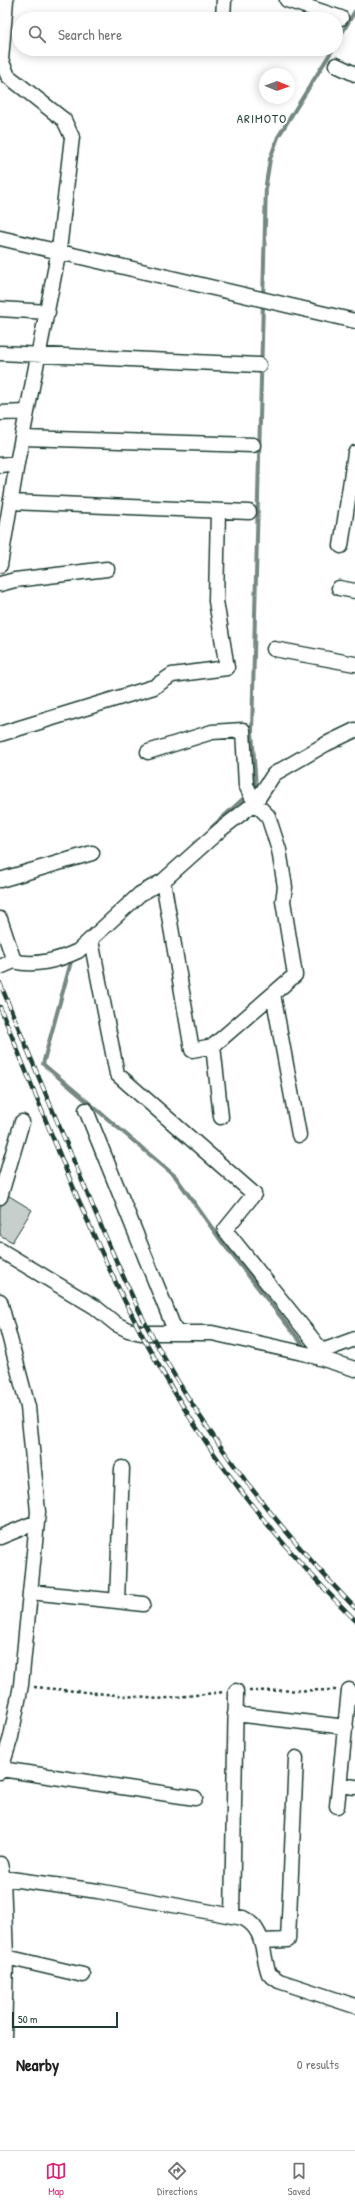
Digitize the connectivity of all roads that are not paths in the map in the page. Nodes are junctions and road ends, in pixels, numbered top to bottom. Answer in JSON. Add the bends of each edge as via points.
{"nodes":[{"id":1,"x":6,"y":0,"type":"edge"},
{"id":2,"x":224,"y":0,"type":"edge"},
{"id":3,"x":288,"y":0,"type":"edge"},
{"id":4,"x":223,"y":12,"type":"edge"},
{"id":5,"x":323,"y":12,"type":"edge"},
{"id":6,"x":336,"y":65,"type":"dead end"},
{"id":7,"x":355,"y":74,"type":"edge"},
{"id":8,"x":0,"y":238,"type":"edge"},
{"id":9,"x":59,"y":250,"type":"junction"},
{"id":10,"x":0,"y":309,"type":"edge"},
{"id":11,"x":48,"y":312,"type":"junction"},
{"id":12,"x":355,"y":321,"type":"edge"},
{"id":13,"x":0,"y":353,"type":"edge"},
{"id":14,"x":38,"y":354,"type":"junction"},
{"id":15,"x":259,"y":365,"type":"dead end"},
{"id":16,"x":27,"y":412,"type":"junction"},
{"id":17,"x":0,"y":413,"type":"edge"},
{"id":18,"x":22,"y":438,"type":"junction"},
{"id":19,"x":253,"y":445,"type":"dead end"},
{"id":20,"x":355,"y":453,"type":"edge"},
{"id":21,"x":17,"y":463,"type":"junction"},
{"id":22,"x":0,"y":465,"type":"edge"},
{"id":23,"x":11,"y":502,"type":"junction"},
{"id":24,"x":218,"y":510,"type":"junction"},
{"id":25,"x":249,"y":512,"type":"dead end"},
{"id":26,"x":341,"y":546,"type":"dead end"},
{"id":27,"x":0,"y":565,"type":"edge"},
{"id":28,"x":107,"y":569,"type":"dead end"},
{"id":29,"x":0,"y":584,"type":"edge"},
{"id":30,"x":340,"y":588,"type":"dead end"},
{"id":31,"x":355,"y":592,"type":"edge"},
{"id":32,"x":274,"y":649,"type":"dead end"},
{"id":33,"x":355,"y":664,"type":"edge"},
{"id":34,"x":355,"y":730,"type":"edge"},
{"id":35,"x":0,"y":734,"type":"edge"},
{"id":36,"x":148,"y":752,"type":"dead end"},
{"id":37,"x":252,"y":796,"type":"junction"},
{"id":38,"x":92,"y":852,"type":"dead end"},
{"id":39,"x":0,"y":880,"type":"edge"},
{"id":40,"x":163,"y":881,"type":"junction"},
{"id":41,"x":0,"y":919,"type":"edge"},
{"id":42,"x":91,"y":940,"type":"junction"},
{"id":43,"x":14,"y":961,"type":"junction"},
{"id":44,"x":0,"y":968,"type":"edge"},
{"id":45,"x":273,"y":994,"type":"junction"},
{"id":46,"x":213,"y":1046,"type":"junction"},
{"id":47,"x":86,"y":1110,"type":"dead end"},
{"id":48,"x":221,"y":1117,"type":"dead end"},
{"id":49,"x":22,"y":1122,"type":"dead end"},
{"id":50,"x":299,"y":1135,"type":"dead end"},
{"id":51,"x":0,"y":1197,"type":"edge"},
{"id":52,"x":0,"y":1250,"type":"edge"},
{"id":53,"x":0,"y":1301,"type":"edge"},
{"id":54,"x":176,"y":1333,"type":"junction"},
{"id":55,"x":355,"y":1339,"type":"edge"},
{"id":56,"x":316,"y":1354,"type":"junction"},
{"id":57,"x":355,"y":1370,"type":"edge"},
{"id":58,"x":122,"y":1468,"type":"dead end"},
{"id":59,"x":37,"y":1522,"type":"junction"},
{"id":60,"x":0,"y":1537,"type":"edge"},
{"id":61,"x":30,"y":1592,"type":"junction"},
{"id":62,"x":117,"y":1601,"type":"junction"},
{"id":63,"x":143,"y":1604,"type":"dead end"},
{"id":64,"x":350,"y":1690,"type":"road end"},
{"id":65,"x":236,"y":1691,"type":"road end"},
{"id":66,"x":235,"y":1714,"type":"junction"},
{"id":67,"x":346,"y":1727,"type":"junction"},
{"id":68,"x":296,"y":1758,"type":"dead end"},
{"id":69,"x":0,"y":1771,"type":"edge"},
{"id":70,"x":340,"y":1785,"type":"junction"},
{"id":71,"x":355,"y":1787,"type":"edge"},
{"id":72,"x":195,"y":1798,"type":"dead end"},
{"id":73,"x":337,"y":1806,"type":"dead end"},
{"id":74,"x":0,"y":1864,"type":"edge"},
{"id":75,"x":3,"y":1878,"type":"junction"},
{"id":76,"x":232,"y":1916,"type":"junction"},
{"id":77,"x":261,"y":1941,"type":"junction"},
{"id":78,"x":6,"y":1957,"type":"junction"},
{"id":79,"x":83,"y":1975,"type":"dead end"},
{"id":80,"x":355,"y":2006,"type":"edge"},
{"id":81,"x":3,"y":2008,"type":"edge"},
{"id":82,"x":4,"y":2038,"type":"edge"}],
"edges":[{"from":1,"to":9,"type":"street","via":[[1,60],[8,76],[64,120],[72,137]]},
{"from":2,"to":4,"type":"street"},
{"from":3,"to":5,"type":"street"},
{"from":6,"to":7,"type":"street"},
{"from":8,"to":9,"type":"street"},
{"from":9,"to":11,"type":"street"},
{"from":9,"to":12,"type":"street"},
{"from":10,"to":11,"type":"street"},
{"from":11,"to":14,"type":"street"},
{"from":13,"to":14,"type":"street"},
{"from":14,"to":15,"type":"street"},
{"from":14,"to":16,"type":"street"},
{"from":16,"to":17,"type":"street"},
{"from":16,"to":18,"type":"street"},
{"from":18,"to":19,"type":"street"},
{"from":18,"to":21,"type":"street"},
{"from":20,"to":26,"type":"street"},
{"from":21,"to":22,"type":"street"},
{"from":21,"to":23,"type":"street"},
{"from":23,"to":24,"type":"street"},
{"from":23,"to":27,"type":"street"},
{"from":24,"to":25,"type":"street"},
{"from":24,"to":35,"type":"street","via":[[216,601],[227,668],[172,675],[154,687]]},
{"from":28,"to":29,"type":"street"},
{"from":30,"to":31,"type":"street"},
{"from":32,"to":33,"type":"street"},
{"from":34,"to":37,"type":"street","via":[[274,774]]},
{"from":36,"to":37,"type":"street","via":[[212,732],[243,730],[246,785]]},
{"from":37,"to":40,"type":"street","via":[[220,830]]},
{"from":37,"to":45,"type":"street","via":[[268,816],[279,850],[285,887],[283,901],[294,975]]},
{"from":38,"to":39,"type":"street"},
{"from":40,"to":42,"type":"street","via":[[140,894]]},
{"from":40,"to":46,"type":"street","via":[[192,1050]]},
{"from":41,"to":43,"type":"street"},
{"from":42,"to":43,"type":"street","via":[[73,954],[37,963]]},
{"from":42,"to":56,"type":"street","via":[[117,1074],[254,1194],[224,1230]]},
{"from":43,"to":44,"type":"street"},
{"from":45,"to":46,"type":"street"},
{"from":45,"to":50,"type":"street"},
{"from":46,"to":48,"type":"street"},
{"from":47,"to":54,"type":"street"},
{"from":49,"to":51,"type":"street"},
{"from":52,"to":54,"type":"street","via":[[95,1307],[128,1330],[141,1333]]},
{"from":53,"to":59,"type":"street","via":[[28,1407]]},
{"from":54,"to":56,"type":"street","via":[[212,1333]]},
{"from":55,"to":56,"type":"street"},
{"from":56,"to":57,"type":"street"},
{"from":58,"to":62,"type":"street"},
{"from":59,"to":60,"type":"street"},
{"from":59,"to":61,"type":"street"},
{"from":61,"to":62,"type":"street"},
{"from":61,"to":69,"type":"street","via":[[21,1685],[11,1737]]},
{"from":62,"to":63,"type":"street"},
{"from":64,"to":67,"type":"street"},
{"from":65,"to":66,"type":"street"},
{"from":66,"to":67,"type":"street"},
{"from":66,"to":76,"type":"street"},
{"from":67,"to":70,"type":"street"},
{"from":68,"to":77,"type":"street","via":[[288,1940]]},
{"from":69,"to":72,"type":"street"},
{"from":70,"to":71,"type":"street"},
{"from":70,"to":73,"type":"street"},
{"from":74,"to":75,"type":"street"},
{"from":75,"to":76,"type":"street","via":[[98,1891]]},
{"from":75,"to":78,"type":"street"},
{"from":76,"to":77,"type":"street","via":[[253,1923]]},
{"from":77,"to":80,"type":"street","via":[[269,1974],[279,1981]]},
{"from":78,"to":79,"type":"street"},
{"from":78,"to":81,"type":"street"},
{"from":81,"to":82,"type":"street"}]}
